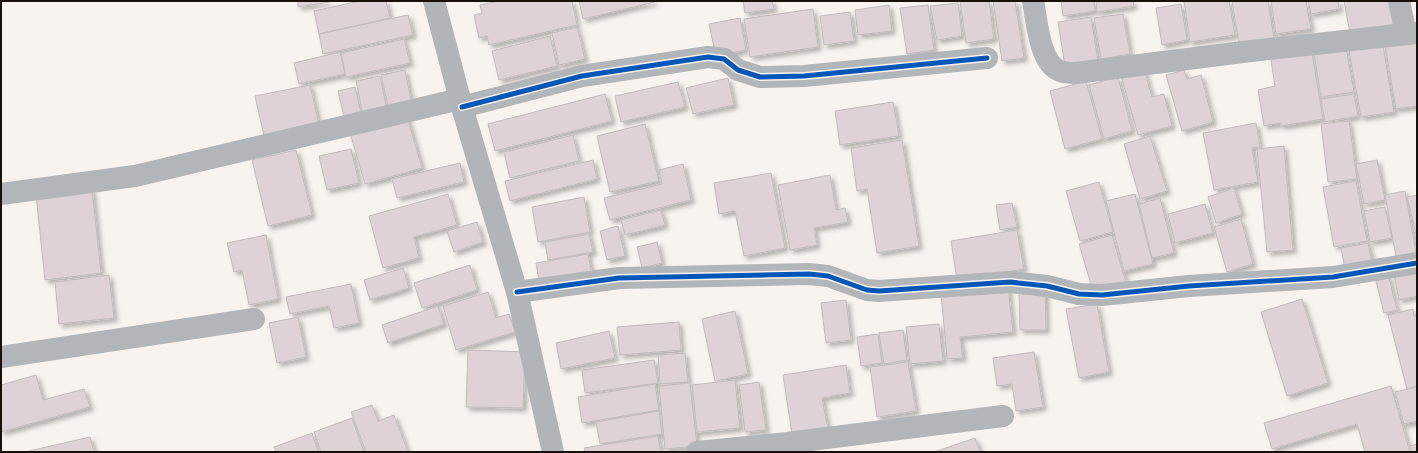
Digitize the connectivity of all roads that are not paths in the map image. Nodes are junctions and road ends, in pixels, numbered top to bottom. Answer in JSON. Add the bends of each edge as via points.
{"nodes":[{"id":1,"x":434,"y":1,"type":"edge"},
{"id":2,"x":1033,"y":1,"type":"edge"},
{"id":3,"x":1399,"y":1,"type":"edge"},
{"id":4,"x":1411,"y":33,"type":"edge"},
{"id":5,"x":987,"y":58,"type":"dead end"},
{"id":6,"x":461,"y":103,"type":"junction"},
{"id":7,"x":1,"y":194,"type":"edge"},
{"id":8,"x":1417,"y":263,"type":"edge"},
{"id":9,"x":517,"y":292,"type":"junction"},
{"id":10,"x":254,"y":319,"type":"dead end"},
{"id":11,"x":1,"y":357,"type":"edge"},
{"id":12,"x":1003,"y":416,"type":"dead end"},
{"id":13,"x":553,"y":452,"type":"edge"},
{"id":14,"x":697,"y":452,"type":"edge"}],
"edges":[{"from":1,"to":6,"type":"street"},
{"from":2,"to":4,"type":"street","via":[[1040,42],[1049,62],[1060,71],[1076,73]]},
{"from":3,"to":4,"type":"street"},
{"from":5,"to":6,"type":"street","via":[[804,76],[760,77],[738,70],[724,59],[708,57],[582,76]]},
{"from":6,"to":7,"type":"street","via":[[142,174]]},
{"from":6,"to":9,"type":"street"},
{"from":8,"to":9,"type":"street","via":[[1332,276],[1102,295],[1079,294],[1047,286],[1010,282],[879,291],[867,290],[828,276],[809,274],[618,278]]},
{"from":9,"to":13,"type":"street"},
{"from":10,"to":11,"type":"street"},
{"from":12,"to":14,"type":"street"}]}
